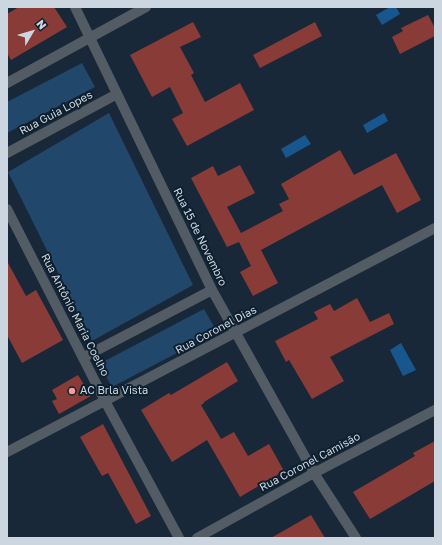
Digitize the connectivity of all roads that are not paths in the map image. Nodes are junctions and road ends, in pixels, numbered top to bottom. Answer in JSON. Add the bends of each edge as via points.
{"nodes":[{"id":1,"x":75,"y":7,"type":"edge"},
{"id":2,"x":146,"y":7,"type":"edge"},
{"id":3,"x":91,"y":37,"type":"junction"},
{"id":4,"x":7,"y":83,"type":"edge"},
{"id":5,"x":117,"y":94,"type":"junction"},
{"id":6,"x":7,"y":153,"type":"edge"},
{"id":7,"x":7,"y":209,"type":"edge"},
{"id":8,"x":435,"y":228,"type":"edge"},
{"id":9,"x":212,"y":290,"type":"junction"},
{"id":10,"x":235,"y":333,"type":"junction"},
{"id":11,"x":84,"y":357,"type":"junction"},
{"id":12,"x":105,"y":401,"type":"junction"},
{"id":13,"x":435,"y":410,"type":"edge"},
{"id":14,"x":7,"y":452,"type":"edge"},
{"id":15,"x":314,"y":473,"type":"junction"},
{"id":16,"x":179,"y":538,"type":"edge"},
{"id":17,"x":197,"y":538,"type":"edge"},
{"id":18,"x":356,"y":538,"type":"edge"}],
"edges":[{"from":1,"to":3,"type":"street","name":"Rua 15 de Novembro"},
{"from":2,"to":3,"type":"street"},
{"from":3,"to":4,"type":"street"},
{"from":3,"to":5,"type":"street","name":"Rua 15 de Novembro"},
{"from":5,"to":6,"type":"street","name":"Rua Guia Lopes"},
{"from":5,"to":9,"type":"street","name":"Rua 15 de Novembro"},
{"from":7,"to":11,"type":"street","name":"Rua Antônio Maria Coelho"},
{"from":8,"to":10,"type":"street","name":"Rua Coronel Dias"},
{"from":9,"to":10,"type":"street","name":"Rua 15 de Novembro"},
{"from":9,"to":11,"type":"street"},
{"from":10,"to":12,"type":"street","name":"Rua Coronel Dias"},
{"from":10,"to":15,"type":"street","name":"Rua 15 de Novembro"},
{"from":11,"to":12,"type":"street","name":"Rua Antônio Maria Coelho"},
{"from":12,"to":14,"type":"street","name":"Rua Coronel Dias"},
{"from":12,"to":16,"type":"street","name":"Rua Antônio Maria Coelho"},
{"from":13,"to":15,"type":"street","name":"Rua Coronel Camisão"},
{"from":15,"to":17,"type":"street","name":"Rua Coronel Camisão"},
{"from":15,"to":18,"type":"street","name":"Rua 15 de Novembro"}]}
